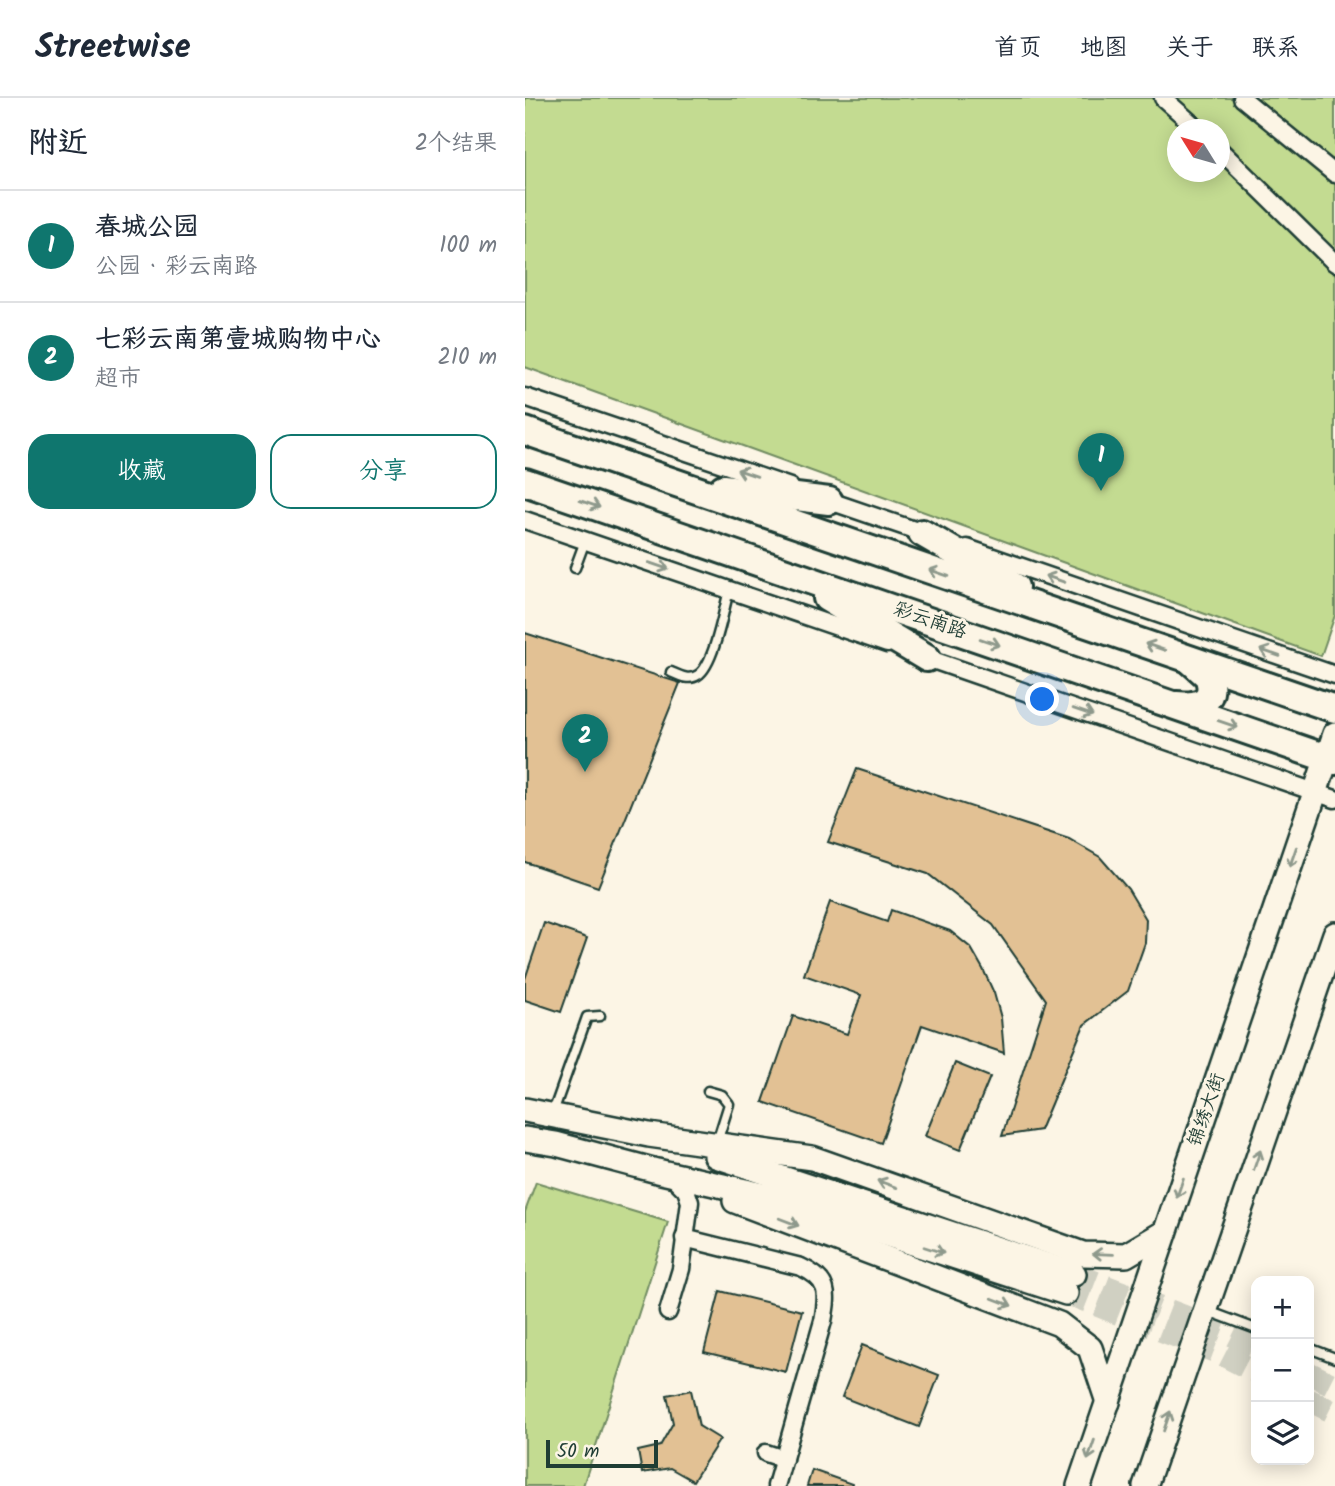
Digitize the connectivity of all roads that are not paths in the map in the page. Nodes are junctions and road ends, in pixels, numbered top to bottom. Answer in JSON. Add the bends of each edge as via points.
{"nodes":[{"id":1,"x":1163,"y":98,"type":"edge"},
{"id":2,"x":1242,"y":98,"type":"edge"},
{"id":3,"x":1181,"y":104,"type":"edge"},
{"id":4,"x":1191,"y":119,"type":"edge"},
{"id":5,"x":1230,"y":159,"type":"edge"},
{"id":6,"x":1335,"y":174,"type":"edge"},
{"id":7,"x":1335,"y":263,"type":"edge"},
{"id":8,"x":525,"y":397,"type":"edge"},
{"id":9,"x":525,"y":431,"type":"edge"},
{"id":10,"x":670,"y":481,"type":"junction"},
{"id":11,"x":525,"y":482,"type":"edge"},
{"id":12,"x":829,"y":501,"type":"junction"},
{"id":13,"x":525,"y":520,"type":"edge"},
{"id":14,"x":922,"y":533,"type":"junction"},
{"id":15,"x":585,"y":541,"type":"junction"},
{"id":16,"x":575,"y":568,"type":"dead end"},
{"id":17,"x":781,"y":570,"type":"junction"},
{"id":18,"x":729,"y":590,"type":"junction"},
{"id":19,"x":1065,"y":616,"type":"junction"},
{"id":20,"x":927,"y":658,"type":"junction"},
{"id":21,"x":1188,"y":659,"type":"junction"},
{"id":22,"x":671,"y":673,"type":"dead end"},
{"id":23,"x":1335,"y":675,"type":"edge"},
{"id":24,"x":1171,"y":704,"type":"junction"},
{"id":25,"x":1335,"y":709,"type":"edge"},
{"id":26,"x":1329,"y":771,"type":"edge"},
{"id":27,"x":1335,"y":934,"type":"edge"},
{"id":28,"x":600,"y":1016,"type":"dead end"},
{"id":29,"x":708,"y":1091,"type":"dead end"},
{"id":30,"x":525,"y":1110,"type":"edge"},
{"id":31,"x":552,"y":1115,"type":"junction"},
{"id":32,"x":649,"y":1135,"type":"junction"},
{"id":33,"x":526,"y":1142,"type":"edge"},
{"id":34,"x":716,"y":1144,"type":"junction"},
{"id":35,"x":666,"y":1175,"type":"junction"},
{"id":36,"x":1165,"y":1233,"type":"junction"},
{"id":37,"x":684,"y":1238,"type":"junction"},
{"id":38,"x":1205,"y":1310,"type":"junction"},
{"id":39,"x":668,"y":1312,"type":"dead end"},
{"id":40,"x":1251,"y":1327,"type":"edge"},
{"id":41,"x":1314,"y":1350,"type":"edge"},
{"id":42,"x":1335,"y":1358,"type":"edge"},
{"id":43,"x":1108,"y":1402,"type":"junction"},
{"id":44,"x":767,"y":1453,"type":"dead end"},
{"id":45,"x":784,"y":1459,"type":"junction"},
{"id":46,"x":776,"y":1486,"type":"edge"},
{"id":47,"x":1079,"y":1486,"type":"edge"},
{"id":48,"x":1145,"y":1486,"type":"edge"}],
"edges":[{"from":1,"to":3,"type":"street"},
{"from":2,"to":6,"type":"street"},
{"from":3,"to":4,"type":"street"},
{"from":5,"to":7,"type":"street"},
{"from":12,"to":8,"type":"street","one_way":true},
{"from":9,"to":10,"type":"main road"},
{"from":10,"to":12,"type":"main road"},
{"from":19,"to":10,"type":"main road","one_way":true},
{"from":11,"to":17,"type":"main road","name":"彩云南路","one_way":true},
{"from":12,"to":14,"type":"street"},
{"from":13,"to":15,"type":"street"},
{"from":14,"to":19,"type":"main road"},
{"from":23,"to":14,"type":"street","one_way":true},
{"from":15,"to":16,"type":"lane"},
{"from":15,"to":18,"type":"street","one_way":true},
{"from":17,"to":20,"type":"main road"},
{"from":17,"to":24,"type":"main road","name":"彩云南路","one_way":true},
{"from":18,"to":20,"type":"street"},
{"from":18,"to":22,"type":"lane","via":[[707,666],[697,676]]},
{"from":21,"to":19,"type":"main road","one_way":true},
{"from":20,"to":26,"type":"street","one_way":true},
{"from":21,"to":24,"type":"main road","via":[[1207,676],[1209,692],[1203,702],[1192,707]]},
{"from":21,"to":25,"type":"main road"},
{"from":24,"to":26,"type":"main road","name":"彩云南路","one_way":true},
{"from":26,"to":36,"type":"street","name":"锦绣大街","one_way":true},
{"from":38,"to":27,"type":"street","one_way":true},
{"from":28,"to":31,"type":"lane","via":[[587,1017]]},
{"from":29,"to":34,"type":"lane","via":[[722,1095],[729,1104]]},
{"from":30,"to":31,"type":"street"},
{"from":31,"to":32,"type":"street"},
{"from":32,"to":34,"type":"street"},
{"from":35,"to":32,"type":"street","one_way":true,"via":[[772,1197],[1070,1283],[767,1171]]},
{"from":33,"to":35,"type":"street","via":[[556,1144]]},
{"from":36,"to":34,"type":"street","one_way":true,"via":[[1126,1255],[1083,1254],[812,1158]]},
{"from":35,"to":37,"type":"street","via":[[686,1190],[690,1202]]},
{"from":35,"to":43,"type":"street","one_way":true,"via":[[1059,1324],[1090,1348]]},
{"from":36,"to":43,"type":"street","name":"锦绣大街"},
{"from":37,"to":39,"type":"street","via":[[681,1269]]},
{"from":37,"to":45,"type":"street","via":[[801,1267],[824,1284],[823,1321]]},
{"from":38,"to":40,"type":"lane"},
{"from":48,"to":38,"type":"street","one_way":true},
{"from":41,"to":42,"type":"lane"},
{"from":43,"to":47,"type":"street","name":"锦绣大街","one_way":true},
{"from":44,"to":45,"type":"street"},
{"from":45,"to":46,"type":"street"}]}
